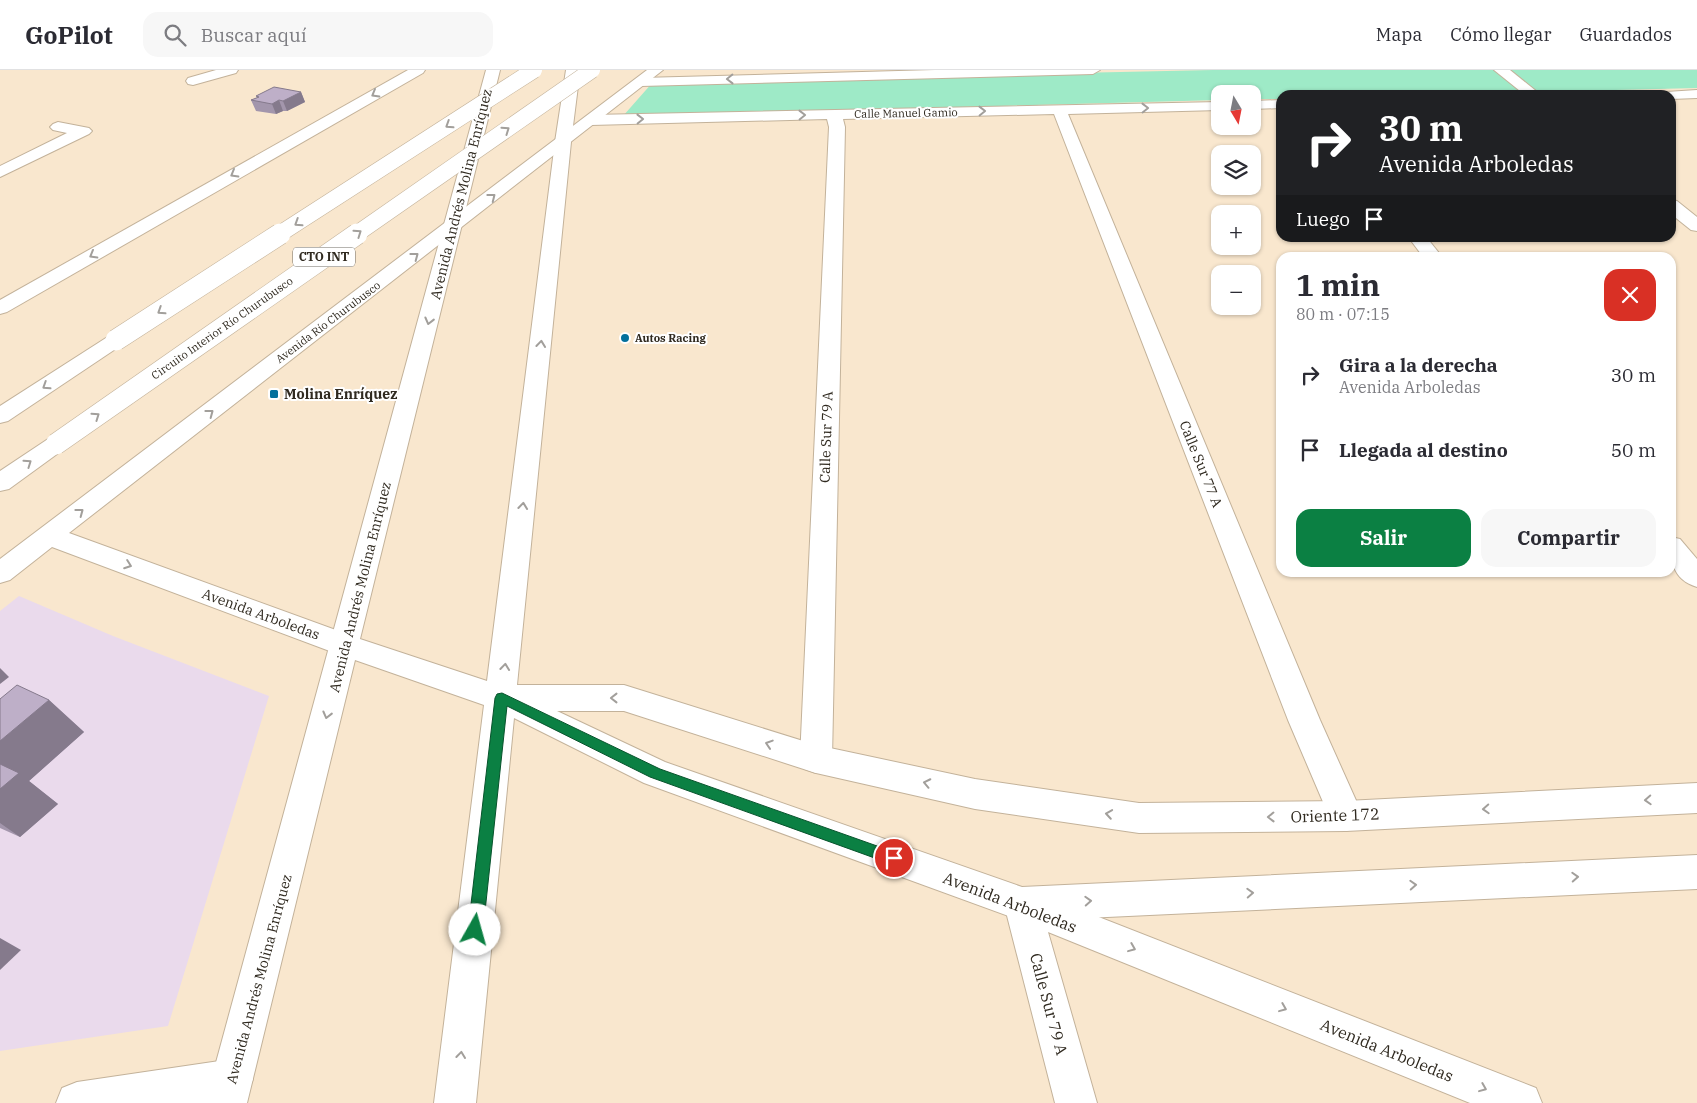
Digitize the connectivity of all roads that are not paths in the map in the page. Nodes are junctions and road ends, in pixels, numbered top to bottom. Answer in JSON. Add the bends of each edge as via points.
{"nodes":[{"id":1,"x":231,"y":70,"type":"edge"},
{"id":2,"x":418,"y":70,"type":"edge"},
{"id":3,"x":493,"y":70,"type":"edge"},
{"id":4,"x":534,"y":70,"type":"edge"},
{"id":5,"x":573,"y":70,"type":"edge"},
{"id":6,"x":592,"y":70,"type":"edge"},
{"id":7,"x":656,"y":70,"type":"edge"},
{"id":8,"x":1093,"y":70,"type":"edge"},
{"id":9,"x":1501,"y":70,"type":"edge"},
{"id":10,"x":1049,"y":71,"type":"edge"},
{"id":11,"x":837,"y":73,"type":"edge"},
{"id":12,"x":193,"y":81,"type":"dead end"},
{"id":13,"x":641,"y":82,"type":"junction"},
{"id":14,"x":1527,"y":90,"type":"edge"},
{"id":15,"x":1697,"y":94,"type":"edge"},
{"id":16,"x":1676,"y":95,"type":"edge"},
{"id":17,"x":1276,"y":104,"type":"edge"},
{"id":18,"x":1261,"y":105,"type":"edge"},
{"id":19,"x":1211,"y":106,"type":"edge"},
{"id":20,"x":1060,"y":110,"type":"junction"},
{"id":21,"x":834,"y":115,"type":"junction"},
{"id":22,"x":591,"y":120,"type":"junction"},
{"id":23,"x":58,"y":127,"type":"dead end"},
{"id":24,"x":563,"y":142,"type":"junction"},
{"id":25,"x":0,"y":172,"type":"edge"},
{"id":26,"x":1676,"y":209,"type":"edge"},
{"id":27,"x":453,"y":226,"type":"junction"},
{"id":28,"x":1697,"y":226,"type":"edge"},
{"id":29,"x":1421,"y":242,"type":"edge"},
{"id":30,"x":1429,"y":252,"type":"edge"},
{"id":31,"x":0,"y":308,"type":"edge"},
{"id":32,"x":0,"y":416,"type":"edge"},
{"id":33,"x":0,"y":483,"type":"edge"},
{"id":34,"x":49,"y":536,"type":"junction"},
{"id":35,"x":1676,"y":552,"type":"edge"},
{"id":36,"x":0,"y":573,"type":"edge"},
{"id":37,"x":1697,"y":577,"type":"edge"},
{"id":38,"x":345,"y":645,"type":"junction"},
{"id":39,"x":502,"y":698,"type":"junction"},
{"id":40,"x":816,"y":759,"type":"junction"},
{"id":41,"x":975,"y":794,"type":"joint"},
{"id":42,"x":1697,"y":798,"type":"edge"},
{"id":43,"x":1346,"y":816,"type":"junction"},
{"id":44,"x":1697,"y":872,"type":"edge"},
{"id":45,"x":1022,"y":904,"type":"junction"},
{"id":46,"x":230,"y":1091,"type":"edge"},
{"id":47,"x":77,"y":1103,"type":"edge"},
{"id":48,"x":456,"y":1103,"type":"edge"},
{"id":49,"x":1076,"y":1103,"type":"edge"},
{"id":50,"x":1521,"y":1103,"type":"edge"}],
"edges":[{"from":1,"to":12,"type":"main road"},
{"from":2,"to":31,"type":"main road","one_way":true},
{"from":3,"to":27,"type":"main road","name":"Avenida Andrés Molina Enríquez"},
{"from":4,"to":32,"type":"main road","number":"CTO INT","one_way":true,"bridge":true},
{"from":5,"to":24,"type":"main road"},
{"from":33,"to":6,"type":"main road","name":"Circuito Interior Río Churubusco","number":"CTO INT","one_way":true,"bridge":true},
{"from":7,"to":13,"type":"main road","name":"Avenida Río Churubusco"},
{"from":8,"to":10,"type":"main road"},
{"from":9,"to":14,"type":"main road"},
{"from":10,"to":11,"type":"main road"},
{"from":11,"to":13,"type":"main road","one_way":true},
{"from":13,"to":22,"type":"main road","name":"Avenida Río Churubusco"},
{"from":15,"to":16,"type":"main road"},
{"from":17,"to":18,"type":"main road"},
{"from":20,"to":19,"type":"main road","name":"Calle Manuel Gamio","one_way":true},
{"from":21,"to":20,"type":"main road","name":"Calle Manuel Gamio","one_way":true},
{"from":20,"to":43,"type":"main road","name":"Calle Sur 77 A","via":[[1304,720]]},
{"from":22,"to":21,"type":"main road","name":"Calle Manuel Gamio","one_way":true},
{"from":21,"to":40,"type":"main road","name":"Calle Sur 79 A","via":[[837,127]]},
{"from":22,"to":24,"type":"main road","name":"Avenida Río Churubusco"},
{"from":23,"to":25,"type":"main road","via":[[84,131]]},
{"from":27,"to":24,"type":"main road","name":"Avenida Río Churubusco","one_way":true},
{"from":39,"to":24,"type":"main road","one_way":true},
{"from":26,"to":28,"type":"main road"},
{"from":34,"to":27,"type":"main road","name":"Avenida Río Churubusco","one_way":true},
{"from":27,"to":38,"type":"main road","name":"Avenida Andrés Molina Enríquez","one_way":true},
{"from":29,"to":30,"type":"main road"},
{"from":34,"to":36,"type":"main road","name":"Avenida Río Churubusco"},
{"from":34,"to":38,"type":"main road","name":"Avenida Arboledas","one_way":true},
{"from":35,"to":37,"type":"main road"},
{"from":38,"to":39,"type":"main road","name":"Avenida Arboledas"},
{"from":38,"to":46,"type":"main road","name":"Avenida Andrés Molina Enríquez","one_way":true},
{"from":40,"to":39,"type":"main road","name":"Avenida Arboledas","one_way":true,"via":[[624,698]]},
{"from":39,"to":45,"type":"main road","name":"Avenida Arboledas","via":[[655,773]]},
{"from":48,"to":39,"type":"main road","one_way":true},
{"from":41,"to":40,"type":"main road","name":"Avenida Arboledas","one_way":true},
{"from":43,"to":41,"type":"main road","name":"Oriente 172","one_way":true,"via":[[1139,818]]},
{"from":42,"to":43,"type":"main road","name":"Oriente 172","one_way":true},
{"from":45,"to":44,"type":"main road","one_way":true},
{"from":45,"to":49,"type":"main road","name":"Calle Sur 79 A"},
{"from":45,"to":50,"type":"main road","name":"Avenida Arboledas","one_way":true},
{"from":46,"to":47,"type":"main road"}]}
